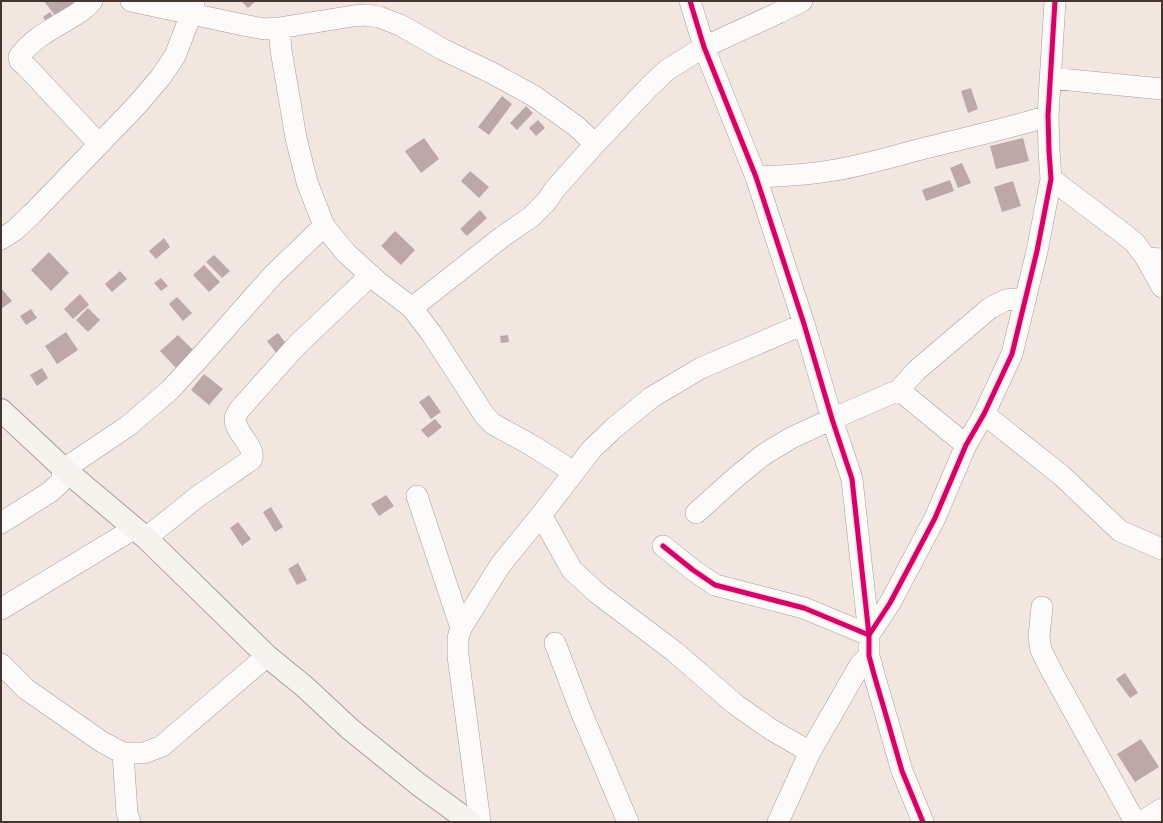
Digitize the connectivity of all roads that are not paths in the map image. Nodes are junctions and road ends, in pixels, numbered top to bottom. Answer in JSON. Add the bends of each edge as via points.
{"nodes":[{"id":1,"x":92,"y":1,"type":"edge"},
{"id":2,"x":131,"y":1,"type":"edge"},
{"id":3,"x":690,"y":1,"type":"edge"},
{"id":4,"x":802,"y":1,"type":"edge"},
{"id":5,"x":1055,"y":1,"type":"edge"},
{"id":6,"x":192,"y":8,"type":"edge"},
{"id":7,"x":360,"y":8,"type":"edge"},
{"id":8,"x":279,"y":28,"type":"junction"},
{"id":9,"x":704,"y":47,"type":"junction"},
{"id":10,"x":1050,"y":78,"type":"junction"},
{"id":11,"x":1162,"y":89,"type":"edge"},
{"id":12,"x":1048,"y":116,"type":"junction"},
{"id":13,"x":99,"y":144,"type":"junction"},
{"id":14,"x":595,"y":144,"type":"junction"},
{"id":15,"x":756,"y":177,"type":"junction"},
{"id":16,"x":1050,"y":178,"type":"junction"},
{"id":17,"x":324,"y":226,"type":"junction"},
{"id":18,"x":1,"y":239,"type":"edge"},
{"id":19,"x":1154,"y":258,"type":"edge"},
{"id":20,"x":371,"y":275,"type":"junction"},
{"id":21,"x":1162,"y":286,"type":"edge"},
{"id":22,"x":1026,"y":298,"type":"junction"},
{"id":23,"x":412,"y":308,"type":"junction"},
{"id":24,"x":804,"y":324,"type":"junction"},
{"id":25,"x":899,"y":390,"type":"junction"},
{"id":26,"x":1,"y":410,"type":"edge"},
{"id":27,"x":984,"y":414,"type":"junction"},
{"id":28,"x":832,"y":419,"type":"junction"},
{"id":29,"x":966,"y":445,"type":"junction"},
{"id":30,"x":64,"y":469,"type":"junction"},
{"id":31,"x":574,"y":472,"type":"junction"},
{"id":32,"x":417,"y":496,"type":"dead end"},
{"id":33,"x":696,"y":513,"type":"dead end"},
{"id":34,"x":541,"y":515,"type":"junction"},
{"id":35,"x":1,"y":523,"type":"edge"},
{"id":36,"x":140,"y":533,"type":"junction"},
{"id":37,"x":663,"y":546,"type":"dead end"},
{"id":38,"x":1162,"y":550,"type":"edge"},
{"id":39,"x":1042,"y":607,"type":"dead end"},
{"id":40,"x":1,"y":610,"type":"edge"},
{"id":41,"x":461,"y":628,"type":"junction"},
{"id":42,"x":869,"y":635,"type":"junction"},
{"id":43,"x":555,"y":643,"type":"dead end"},
{"id":44,"x":266,"y":656,"type":"junction"},
{"id":45,"x":869,"y":656,"type":"junction"},
{"id":46,"x":1,"y":664,"type":"edge"},
{"id":47,"x":123,"y":752,"type":"junction"},
{"id":48,"x":810,"y":752,"type":"junction"},
{"id":49,"x":1162,"y":809,"type":"edge"},
{"id":50,"x":130,"y":822,"type":"edge"},
{"id":51,"x":470,"y":822,"type":"edge"},
{"id":52,"x":480,"y":822,"type":"edge"},
{"id":53,"x":628,"y":822,"type":"edge"},
{"id":54,"x":778,"y":822,"type":"edge"},
{"id":55,"x":923,"y":822,"type":"edge"},
{"id":56,"x":1135,"y":822,"type":"edge"},
{"id":57,"x":1141,"y":822,"type":"edge"}],
"edges":[{"from":1,"to":13,"type":"street","via":[[75,15],[43,34],[19,57]]},
{"from":2,"to":6,"type":"street"},
{"from":3,"to":9,"type":"street"},
{"from":4,"to":9,"type":"street"},
{"from":5,"to":10,"type":"street"},
{"from":6,"to":8,"type":"street","via":[[248,26]]},
{"from":6,"to":13,"type":"street","via":[[175,56],[160,78]]},
{"from":7,"to":8,"type":"street","via":[[345,17]]},
{"from":7,"to":14,"type":"street","via":[[400,25],[534,96],[576,126]]},
{"from":8,"to":17,"type":"street","via":[[296,138],[307,182]]},
{"from":9,"to":14,"type":"street","via":[[667,70]]},
{"from":9,"to":15,"type":"street"},
{"from":10,"to":11,"type":"street"},
{"from":10,"to":12,"type":"street"},
{"from":12,"to":15,"type":"street","via":[[1019,126],[874,162],[803,175]]},
{"from":12,"to":16,"type":"street"},
{"from":13,"to":18,"type":"street","via":[[21,225]]},
{"from":14,"to":23,"type":"street","via":[[531,217],[502,236]]},
{"from":15,"to":24,"type":"street"},
{"from":16,"to":19,"type":"street"},
{"from":16,"to":22,"type":"street"},
{"from":17,"to":20,"type":"street","via":[[346,253]]},
{"from":17,"to":30,"type":"street","via":[[273,275],[170,390],[128,426]]},
{"from":19,"to":21,"type":"street"},
{"from":20,"to":23,"type":"street"},
{"from":20,"to":36,"type":"street","via":[[297,345],[239,410],[235,418],[237,429],[252,450],[251,460]]},
{"from":22,"to":25,"type":"street","via":[[1006,300],[990,308],[917,370]]},
{"from":22,"to":27,"type":"street","via":[[1012,354]]},
{"from":23,"to":31,"type":"street","via":[[485,416],[493,424]]},
{"from":24,"to":28,"type":"street"},
{"from":24,"to":31,"type":"street","via":[[702,368],[652,397],[592,449]]},
{"from":25,"to":28,"type":"street"},
{"from":25,"to":29,"type":"street"},
{"from":26,"to":30,"type":"street"},
{"from":27,"to":29,"type":"street"},
{"from":27,"to":38,"type":"street","via":[[1061,475],[1120,532]]},
{"from":28,"to":33,"type":"street","via":[[791,438],[763,455]]},
{"from":28,"to":42,"type":"street","via":[[852,480]]},
{"from":29,"to":42,"type":"street","via":[[935,518],[890,602]]},
{"from":30,"to":35,"type":"street","via":[[61,482],[50,492]]},
{"from":30,"to":36,"type":"street"},
{"from":31,"to":34,"type":"street"},
{"from":32,"to":41,"type":"street"},
{"from":34,"to":41,"type":"street","via":[[501,564]]},
{"from":34,"to":48,"type":"street","via":[[572,570],[597,593],[675,652],[736,705]]},
{"from":36,"to":40,"type":"street"},
{"from":36,"to":44,"type":"street"},
{"from":37,"to":42,"type":"street","via":[[715,585],[804,608]]},
{"from":39,"to":56,"type":"street","via":[[1039,636],[1041,650]]},
{"from":41,"to":52,"type":"street","via":[[458,656]]},
{"from":42,"to":45,"type":"street"},
{"from":43,"to":53,"type":"street"},
{"from":44,"to":47,"type":"street","via":[[162,746],[144,753]]},
{"from":44,"to":51,"type":"street","via":[[305,687],[350,729]]},
{"from":45,"to":48,"type":"street","via":[[860,665]]},
{"from":45,"to":55,"type":"street","via":[[902,771]]},
{"from":46,"to":47,"type":"street","via":[[26,689],[102,742]]},
{"from":47,"to":50,"type":"street","via":[[127,813]]},
{"from":48,"to":54,"type":"street"},
{"from":49,"to":57,"type":"street"}]}
